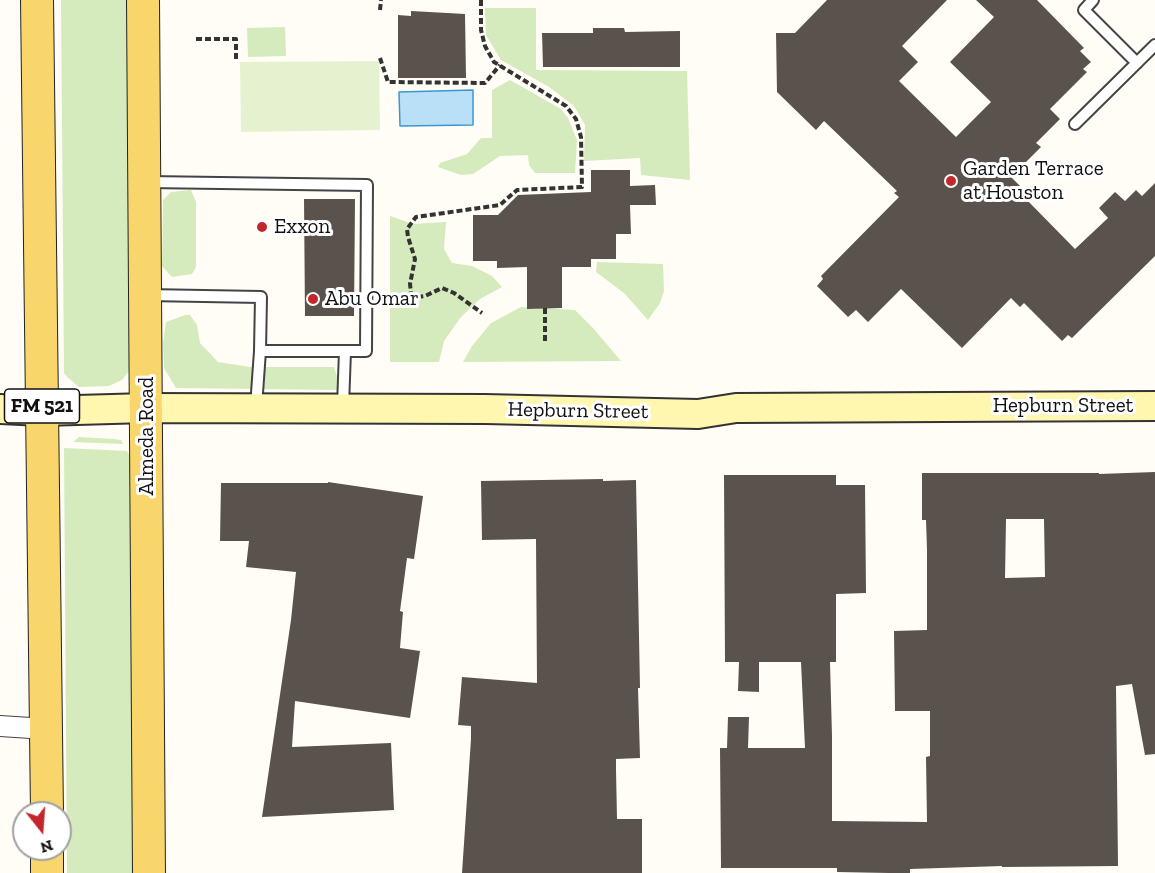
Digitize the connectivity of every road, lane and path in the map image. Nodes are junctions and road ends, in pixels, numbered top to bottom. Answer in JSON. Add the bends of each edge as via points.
{"nodes":[{"id":1,"x":37,"y":0,"type":"edge"},
{"id":2,"x":144,"y":0,"type":"edge"},
{"id":3,"x":381,"y":0,"type":"edge"},
{"id":4,"x":481,"y":0,"type":"edge"},
{"id":5,"x":1094,"y":0,"type":"edge"},
{"id":6,"x":380,"y":10,"type":"dead end"},
{"id":7,"x":196,"y":39,"type":"dead end"},
{"id":8,"x":1155,"y":45,"type":"edge"},
{"id":9,"x":380,"y":58,"type":"dead end"},
{"id":10,"x":236,"y":59,"type":"dead end"},
{"id":11,"x":1137,"y":63,"type":"junction"},
{"id":12,"x":500,"y":65,"type":"junction"},
{"id":13,"x":1075,"y":124,"type":"dead end"},
{"id":14,"x":144,"y":182,"type":"junction"},
{"id":15,"x":146,"y":295,"type":"junction"},
{"id":16,"x":545,"y":308,"type":"dead end"},
{"id":17,"x":482,"y":313,"type":"dead end"},
{"id":18,"x":545,"y":344,"type":"dead end"},
{"id":19,"x":260,"y":351,"type":"junction"},
{"id":20,"x":345,"y":351,"type":"junction"},
{"id":21,"x":1155,"y":406,"type":"edge"},
{"id":22,"x":147,"y":408,"type":"junction"},
{"id":23,"x":0,"y":409,"type":"edge"},
{"id":24,"x":256,"y":409,"type":"junction"},
{"id":25,"x":343,"y":410,"type":"junction"},
{"id":26,"x":42,"y":411,"type":"junction"},
{"id":27,"x":0,"y":726,"type":"edge"},
{"id":28,"x":46,"y":729,"type":"junction"},
{"id":29,"x":47,"y":801,"type":"edge"},
{"id":30,"x":149,"y":873,"type":"edge"}],
"edges":[{"from":1,"to":26,"type":"main road","number":"FM 521"},
{"from":2,"to":14,"type":"main road","name":"Almeda Road"},
{"from":3,"to":6,"type":"path"},
{"from":4,"to":12,"type":"path","via":[[485,46]]},
{"from":5,"to":11,"type":"lane","via":[[1084,10]]},
{"from":7,"to":10,"type":"path","via":[[236,39]]},
{"from":8,"to":11,"type":"lane"},
{"from":9,"to":12,"type":"path","via":[[388,82],[485,83]]},
{"from":11,"to":13,"type":"lane"},
{"from":12,"to":17,"type":"path","via":[[566,106],[576,119],[581,137],[582,188],[517,190],[500,205],[416,217],[407,229],[415,259],[411,293],[425,296],[442,288],[464,298]]},
{"from":14,"to":15,"type":"main road","name":"Almeda Road"},
{"from":14,"to":20,"type":"lane","via":[[368,185],[366,351]]},
{"from":15,"to":19,"type":"lane","via":[[261,297]]},
{"from":15,"to":22,"type":"main road","name":"Almeda Road"},
{"from":16,"to":18,"type":"path"},
{"from":19,"to":20,"type":"lane"},
{"from":19,"to":24,"type":"lane"},
{"from":20,"to":25,"type":"lane"},
{"from":21,"to":25,"type":"street","name":"Hepburn Street","via":[[736,408],[698,414]]},
{"from":22,"to":24,"type":"street","name":"Hepburn Street"},
{"from":22,"to":26,"type":"street","name":"Hepburn Street"},
{"from":22,"to":30,"type":"main road","name":"Almeda Road"},
{"from":23,"to":26,"type":"street","name":"Hepburn Street"},
{"from":24,"to":25,"type":"street","name":"Hepburn Street"},
{"from":26,"to":28,"type":"main road","number":"FM 521"},
{"from":27,"to":28,"type":"street"},
{"from":28,"to":29,"type":"main road","number":"FM 521"}]}
